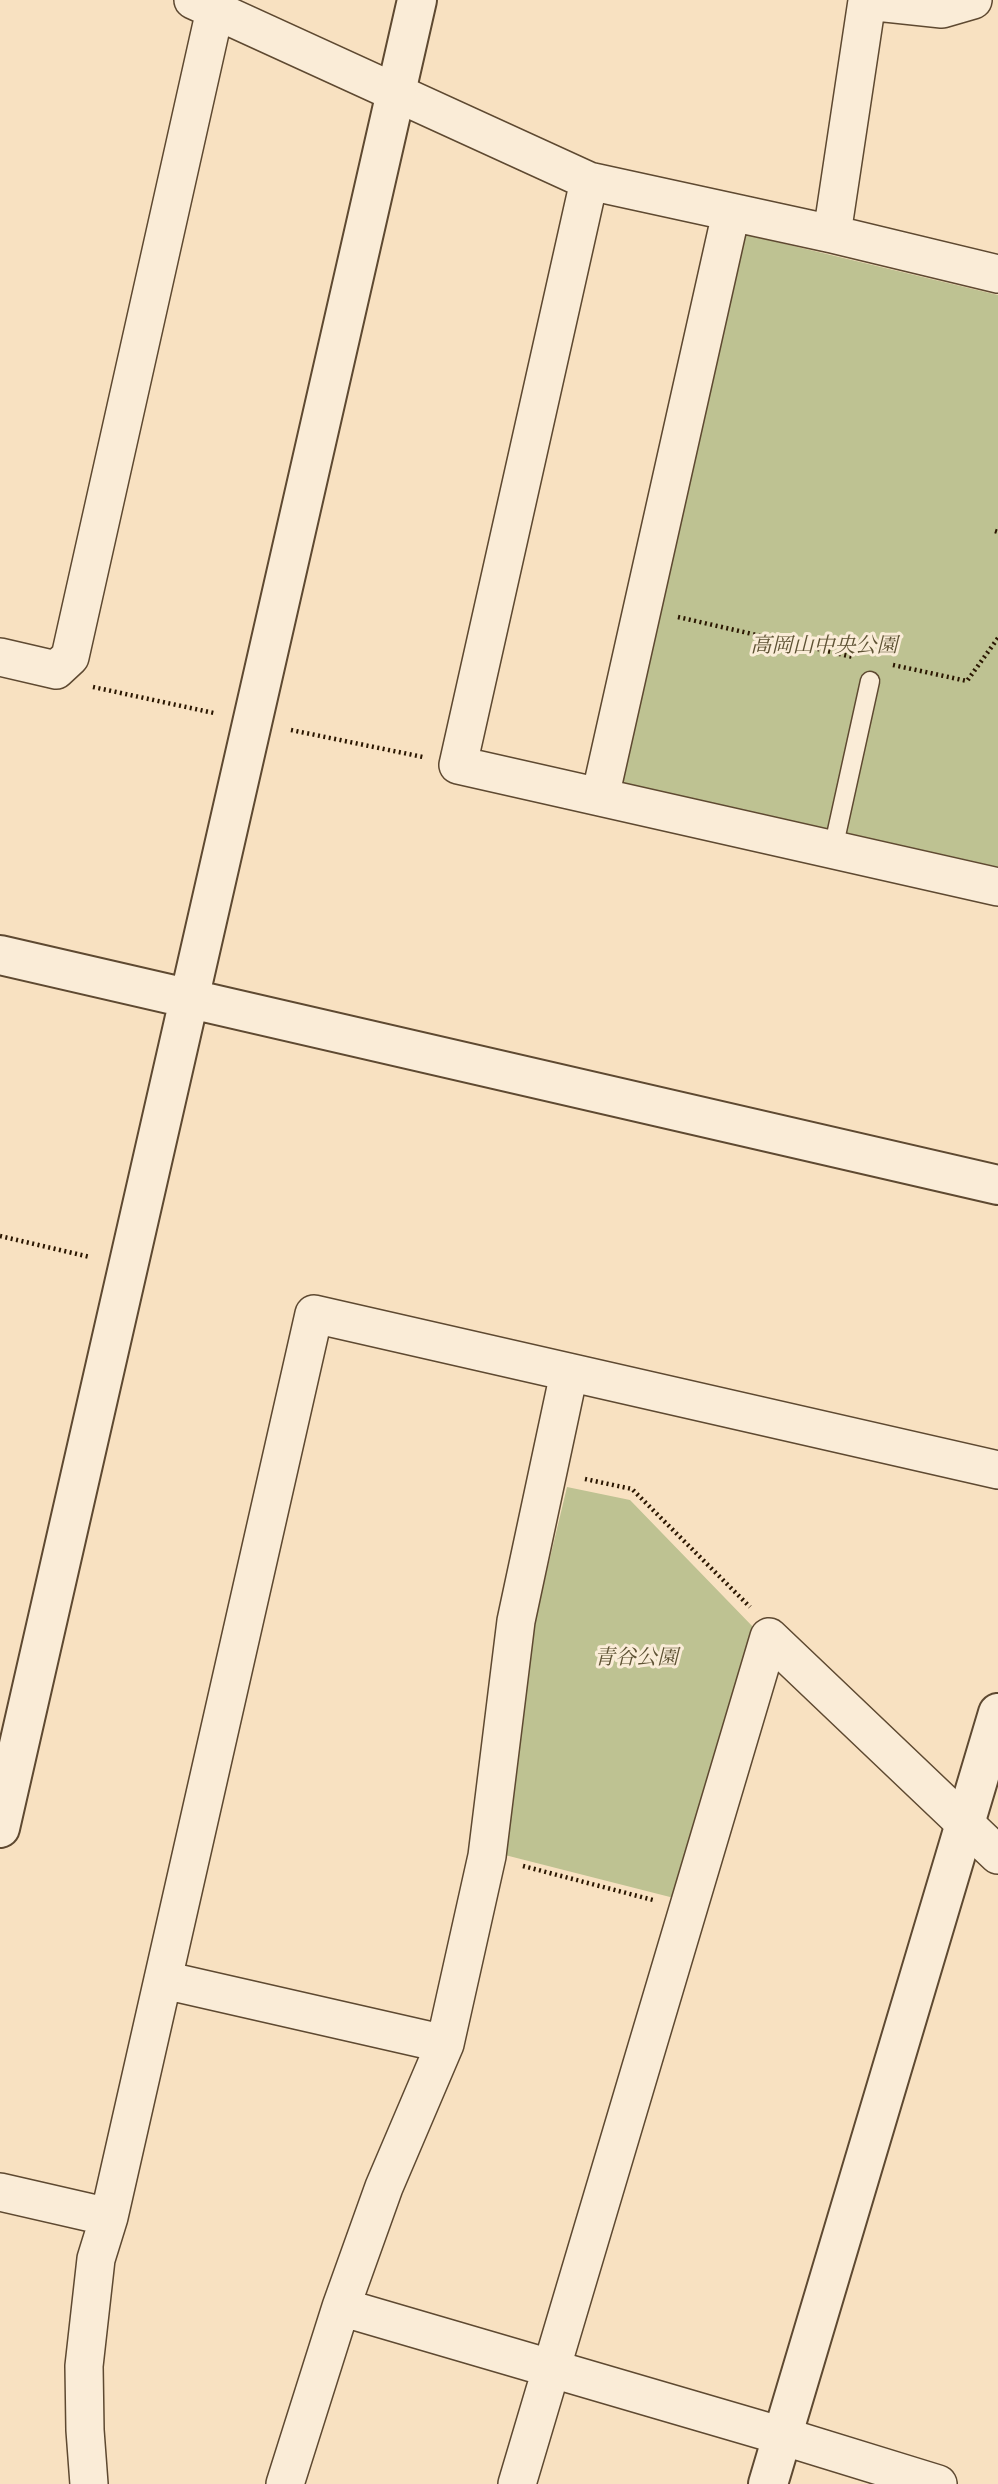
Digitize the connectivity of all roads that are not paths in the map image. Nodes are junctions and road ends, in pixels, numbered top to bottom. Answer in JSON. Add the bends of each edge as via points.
{"nodes":[{"id":1,"x":417,"y":0,"type":"edge"},
{"id":2,"x":974,"y":0,"type":"edge"},
{"id":3,"x":204,"y":5,"type":"edge"},
{"id":4,"x":396,"y":94,"type":"junction"},
{"id":5,"x":589,"y":181,"type":"junction"},
{"id":6,"x":731,"y":213,"type":"junction"},
{"id":7,"x":832,"y":234,"type":"junction"},
{"id":8,"x":998,"y":274,"type":"edge"},
{"id":9,"x":0,"y":657,"type":"edge"},
{"id":10,"x":870,"y":681,"type":"dead end"},
{"id":11,"x":600,"y":797,"type":"junction"},
{"id":12,"x":833,"y":849,"type":"junction"},
{"id":13,"x":998,"y":887,"type":"edge"},
{"id":14,"x":0,"y":955,"type":"edge"},
{"id":15,"x":187,"y":999,"type":"junction"},
{"id":16,"x":998,"y":1185,"type":"edge"},
{"id":17,"x":569,"y":1374,"type":"junction"},
{"id":18,"x":998,"y":1470,"type":"edge"},
{"id":19,"x":998,"y":1713,"type":"edge"},
{"id":20,"x":965,"y":1825,"type":"junction"},
{"id":21,"x":0,"y":1828,"type":"edge"},
{"id":22,"x":998,"y":1855,"type":"edge"},
{"id":23,"x":164,"y":1980,"type":"junction"},
{"id":24,"x":445,"y":2044,"type":"junction"},
{"id":25,"x":0,"y":2192,"type":"edge"},
{"id":26,"x":109,"y":2217,"type":"junction"},
{"id":27,"x":341,"y":2307,"type":"junction"},
{"id":28,"x":550,"y":2369,"type":"junction"},
{"id":29,"x":782,"y":2435,"type":"junction"},
{"id":30,"x":89,"y":2484,"type":"edge"},
{"id":31,"x":285,"y":2484,"type":"edge"},
{"id":32,"x":517,"y":2484,"type":"edge"},
{"id":33,"x":768,"y":2484,"type":"edge"},
{"id":34,"x":939,"y":2484,"type":"edge"}],
"edges":[{"from":1,"to":4,"type":"street"},
{"from":2,"to":7,"type":"street","via":[[942,9],[867,1]]},
{"from":3,"to":4,"type":"street"},
{"from":3,"to":9,"type":"street","via":[[70,657],[56,670]]},
{"from":4,"to":5,"type":"street"},
{"from":4,"to":15,"type":"street"},
{"from":5,"to":6,"type":"street"},
{"from":5,"to":11,"type":"street","via":[[458,765]]},
{"from":6,"to":7,"type":"street"},
{"from":6,"to":11,"type":"street"},
{"from":7,"to":8,"type":"street"},
{"from":10,"to":12,"type":"lane"},
{"from":11,"to":12,"type":"street"},
{"from":12,"to":13,"type":"street"},
{"from":14,"to":15,"type":"street"},
{"from":15,"to":16,"type":"street"},
{"from":15,"to":21,"type":"street"},
{"from":17,"to":18,"type":"street"},
{"from":17,"to":23,"type":"street","via":[[314,1314]]},
{"from":17,"to":24,"type":"street","via":[[516,1621],[486,1856]]},
{"from":19,"to":20,"type":"street"},
{"from":20,"to":22,"type":"street"},
{"from":20,"to":28,"type":"street","via":[[769,1637]]},
{"from":20,"to":29,"type":"street"},
{"from":23,"to":24,"type":"street"},
{"from":23,"to":26,"type":"street"},
{"from":24,"to":27,"type":"street","via":[[384,2187]]},
{"from":25,"to":26,"type":"street"},
{"from":26,"to":30,"type":"street","via":[[96,2259],[84,2367]]},
{"from":27,"to":28,"type":"street"},
{"from":27,"to":31,"type":"street"},
{"from":28,"to":29,"type":"street"},
{"from":28,"to":32,"type":"street"},
{"from":29,"to":33,"type":"street"},
{"from":29,"to":34,"type":"street"}]}
